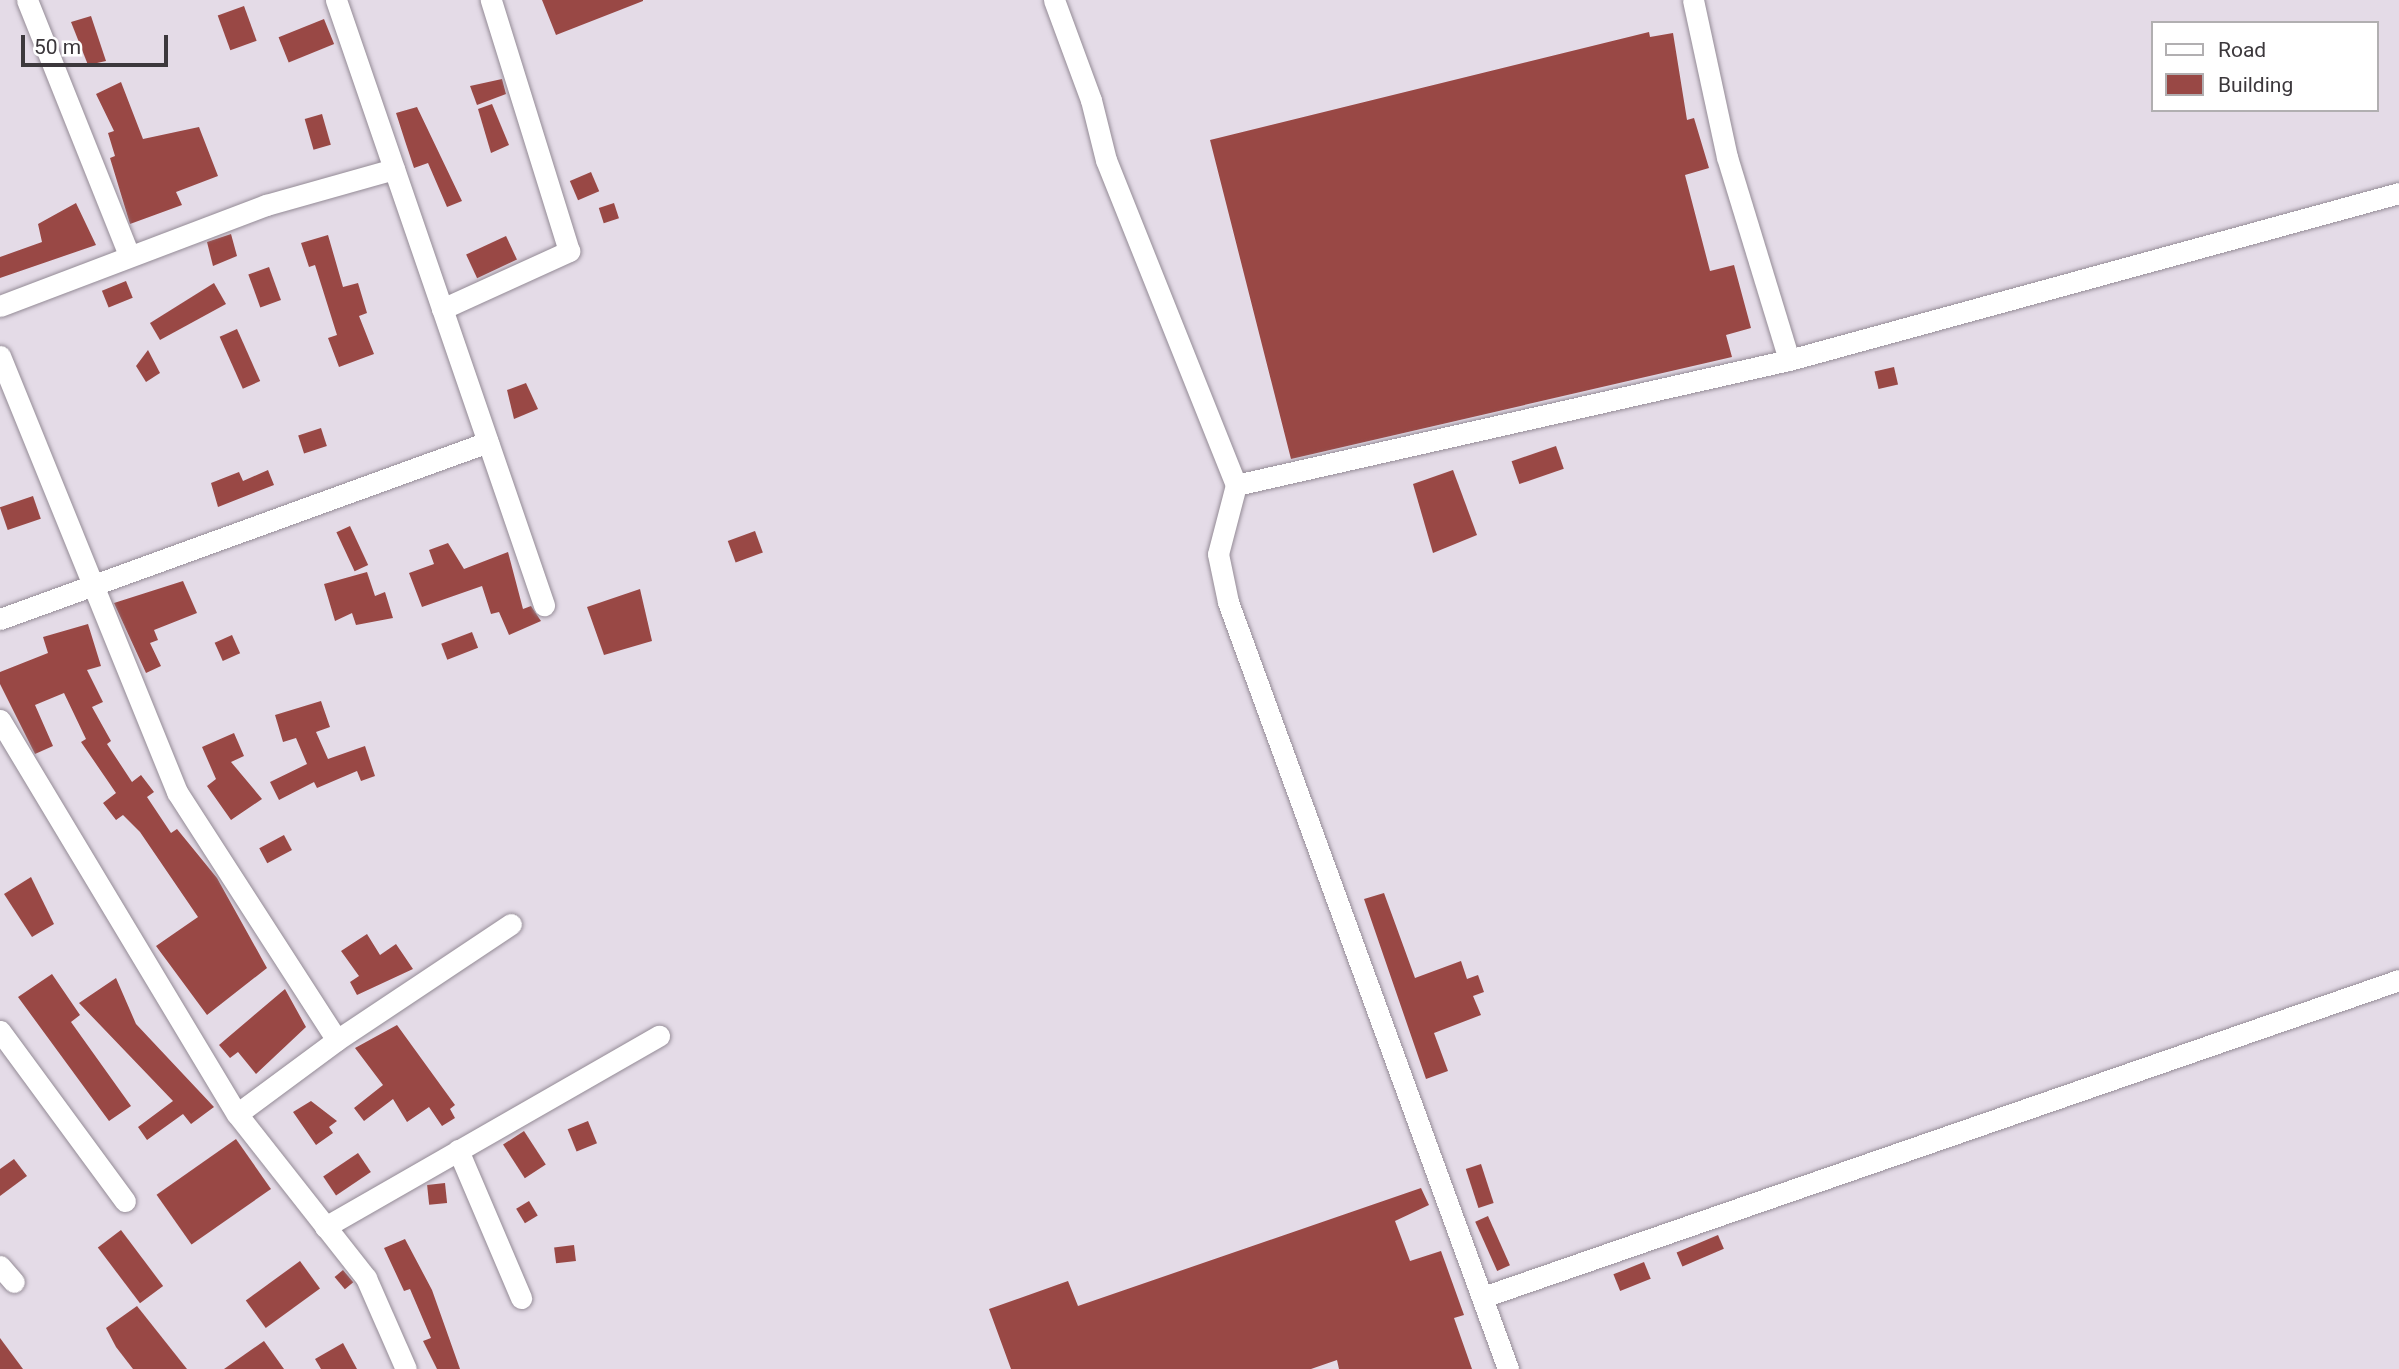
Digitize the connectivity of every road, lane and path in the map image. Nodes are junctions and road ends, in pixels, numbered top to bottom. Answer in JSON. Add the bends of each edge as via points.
{"nodes":[{"id":1,"x":27,"y":0,"type":"edge"},
{"id":2,"x":336,"y":0,"type":"edge"},
{"id":3,"x":491,"y":0,"type":"edge"},
{"id":4,"x":1054,"y":0,"type":"edge"},
{"id":5,"x":1693,"y":0,"type":"edge"},
{"id":6,"x":394,"y":169,"type":"junction"},
{"id":7,"x":2399,"y":193,"type":"edge"},
{"id":8,"x":128,"y":253,"type":"junction"},
{"id":9,"x":0,"y":306,"type":"edge"},
{"id":10,"x":442,"y":309,"type":"junction"},
{"id":11,"x":0,"y":356,"type":"edge"},
{"id":12,"x":1788,"y":360,"type":"junction"},
{"id":13,"x":488,"y":442,"type":"junction"},
{"id":14,"x":1236,"y":485,"type":"junction"},
{"id":15,"x":88,"y":585,"type":"junction"},
{"id":16,"x":544,"y":605,"type":"dead end"},
{"id":17,"x":0,"y":620,"type":"edge"},
{"id":18,"x":0,"y":720,"type":"edge"},
{"id":19,"x":511,"y":924,"type":"dead end"},
{"id":20,"x":2399,"y":980,"type":"edge"},
{"id":21,"x":0,"y":1031,"type":"edge"},
{"id":22,"x":659,"y":1036,"type":"dead end"},
{"id":23,"x":337,"y":1041,"type":"junction"},
{"id":24,"x":237,"y":1114,"type":"junction"},
{"id":25,"x":458,"y":1150,"type":"junction"},
{"id":26,"x":125,"y":1201,"type":"dead end"},
{"id":27,"x":326,"y":1227,"type":"junction"},
{"id":28,"x":1483,"y":1297,"type":"junction"},
{"id":29,"x":521,"y":1298,"type":"dead end"},
{"id":30,"x":406,"y":1369,"type":"edge"},
{"id":31,"x":1508,"y":1369,"type":"edge"}],
"edges":[{"from":1,"to":8,"type":"street"},
{"from":2,"to":6,"type":"street"},
{"from":3,"to":10,"type":"street","via":[[569,251]]},
{"from":4,"to":14,"type":"street","via":[[1105,160]]},
{"from":5,"to":12,"type":"street","via":[[1727,157]]},
{"from":6,"to":8,"type":"street"},
{"from":6,"to":10,"type":"street"},
{"from":7,"to":12,"type":"street"},
{"from":8,"to":9,"type":"street"},
{"from":10,"to":13,"type":"street"},
{"from":11,"to":15,"type":"street"},
{"from":12,"to":14,"type":"street"},
{"from":13,"to":15,"type":"street"},
{"from":13,"to":16,"type":"street"},
{"from":14,"to":28,"type":"street","via":[[1218,554],[1228,602]]},
{"from":15,"to":17,"type":"street"},
{"from":15,"to":23,"type":"street","via":[[177,792]]},
{"from":18,"to":24,"type":"street"},
{"from":19,"to":23,"type":"street"},
{"from":20,"to":28,"type":"street"},
{"from":21,"to":26,"type":"street"},
{"from":22,"to":25,"type":"street"},
{"from":23,"to":24,"type":"street"},
{"from":24,"to":27,"type":"street"},
{"from":25,"to":27,"type":"street"},
{"from":25,"to":29,"type":"street"},
{"from":27,"to":30,"type":"street","via":[[366,1278]]},
{"from":28,"to":31,"type":"street"}]}
